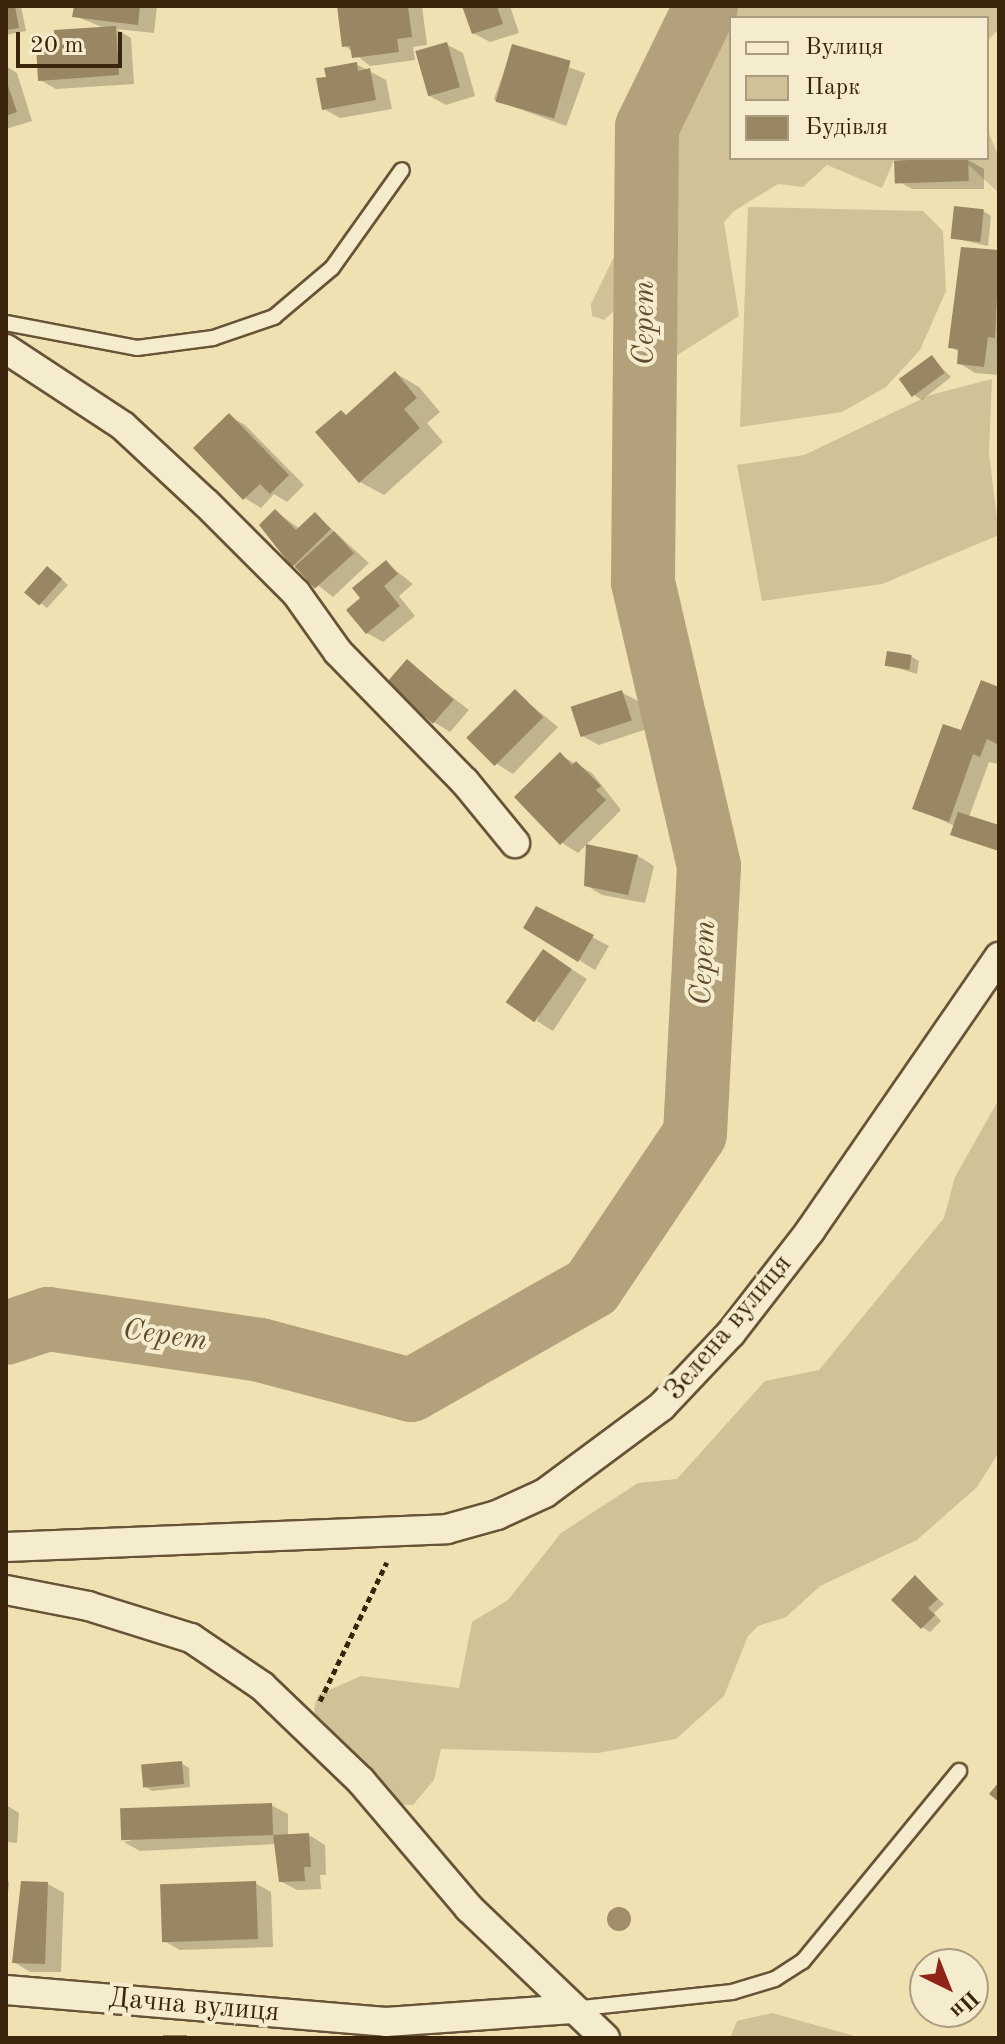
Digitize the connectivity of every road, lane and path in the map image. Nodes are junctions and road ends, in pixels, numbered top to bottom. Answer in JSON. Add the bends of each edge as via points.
{"nodes":[{"id":1,"x":402,"y":170,"type":"dead end"},
{"id":2,"x":6,"y":323,"type":"edge"},
{"id":3,"x":6,"y":349,"type":"edge"},
{"id":4,"x":515,"y":843,"type":"dead end"},
{"id":5,"x":996,"y":964,"type":"edge"},
{"id":6,"x":401,"y":1532,"type":"junction"},
{"id":7,"x":6,"y":1547,"type":"edge"},
{"id":8,"x":6,"y":1590,"type":"edge"},
{"id":9,"x":307,"y":1729,"type":"junction"},
{"id":10,"x":959,"y":1771,"type":"dead end"},
{"id":11,"x":6,"y":1990,"type":"edge"},
{"id":12,"x":573,"y":2009,"type":"junction"},
{"id":13,"x":605,"y":2038,"type":"edge"}],
"edges":[{"from":1,"to":2,"type":"lane","via":[[332,268],[274,317],[213,338],[137,348]]},
{"from":3,"to":4,"type":"street","via":[[123,426],[206,503],[296,593],[338,652],[465,782]]},
{"from":5,"to":6,"type":"street","name":"Зелена вулиця","via":[[810,1231],[731,1333],[662,1406],[545,1493],[497,1515],[447,1529]]},
{"from":6,"to":7,"type":"street","name":"Зелена вулиця"},
{"from":6,"to":9,"type":"path"},
{"from":8,"to":9,"type":"street","via":[[88,1606],[191,1638],[262,1686]]},
{"from":9,"to":12,"type":"street","via":[[361,1781],[469,1908]]},
{"from":10,"to":12,"type":"lane","via":[[803,1961],[775,1979],[732,1992]]},
{"from":11,"to":12,"type":"street","name":"Дачна вулиця","via":[[386,2022]]},
{"from":12,"to":13,"type":"street"}]}
